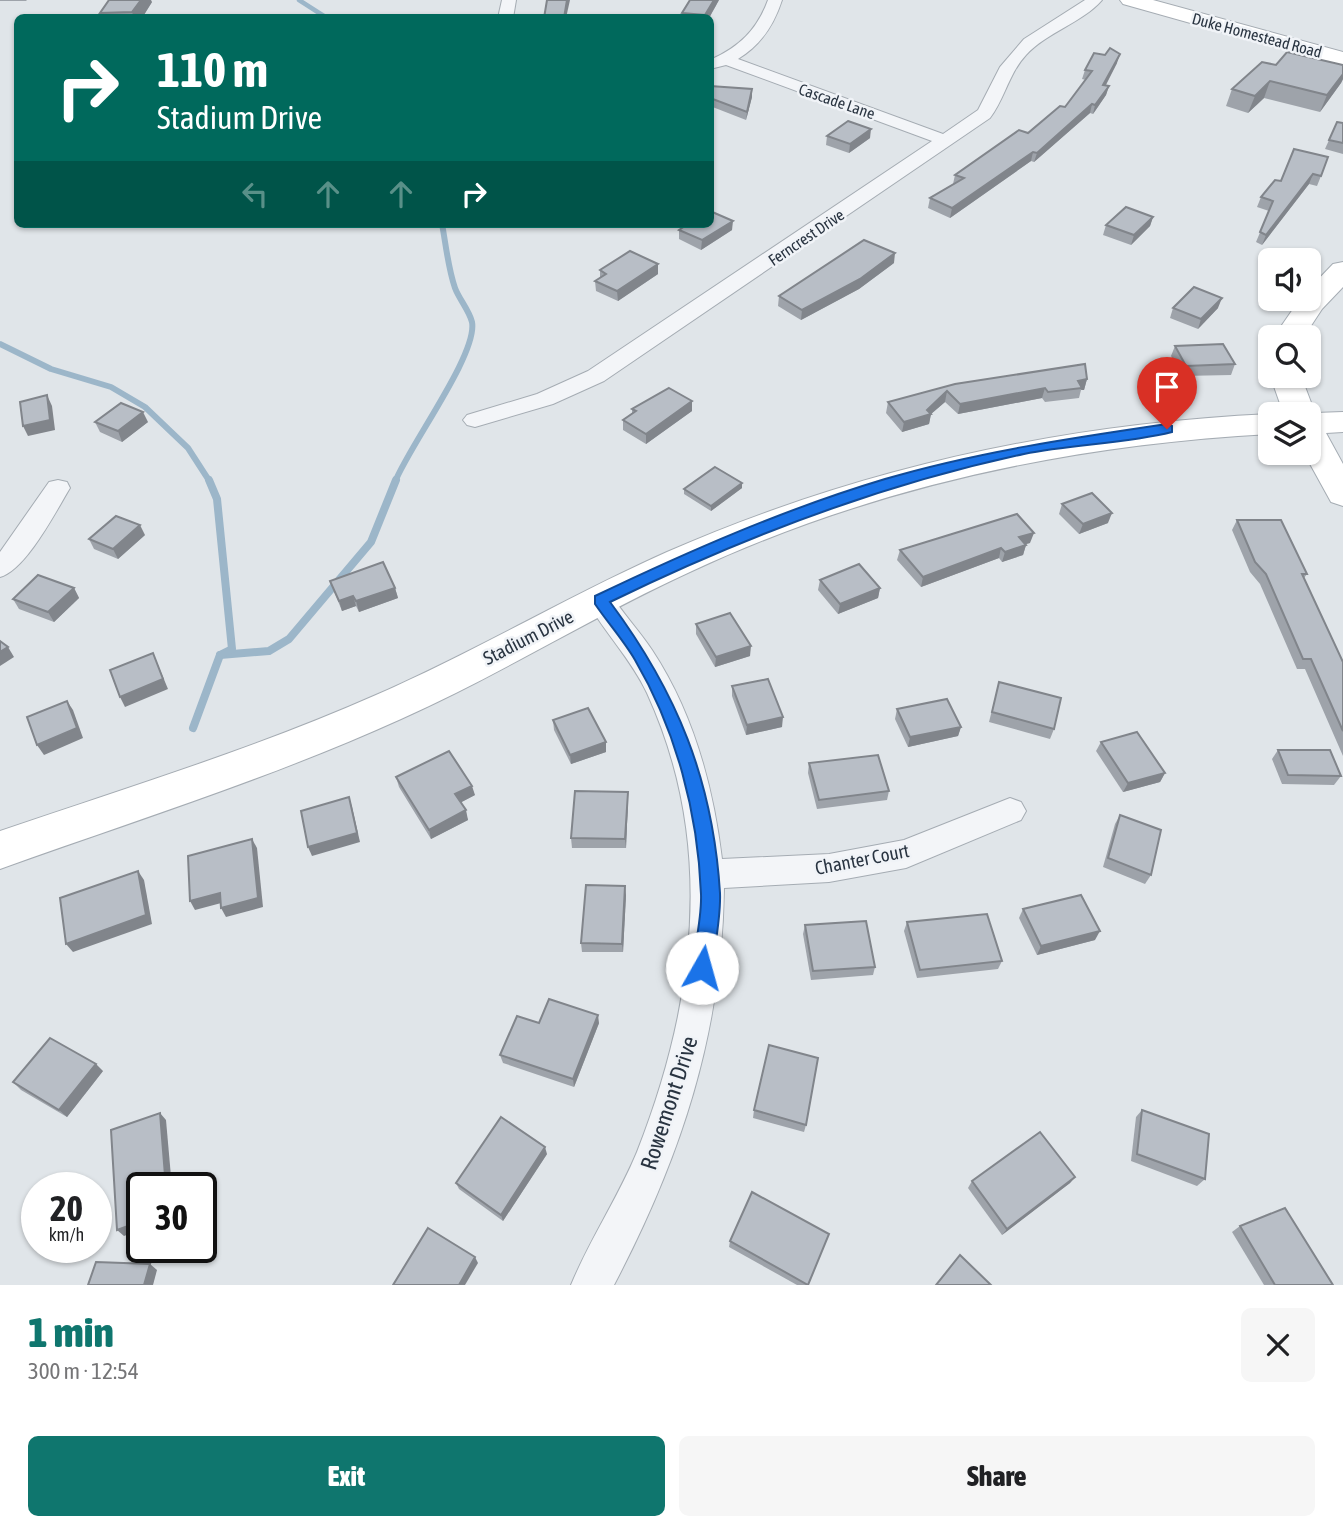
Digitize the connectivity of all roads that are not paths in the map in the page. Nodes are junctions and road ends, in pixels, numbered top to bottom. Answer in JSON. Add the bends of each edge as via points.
{"nodes":[{"id":1,"x":775,"y":0,"type":"edge"},
{"id":2,"x":1095,"y":0,"type":"edge"},
{"id":3,"x":1130,"y":0,"type":"edge"},
{"id":4,"x":1343,"y":59,"type":"edge"},
{"id":5,"x":718,"y":63,"type":"edge"},
{"id":6,"x":947,"y":141,"type":"junction"},
{"id":7,"x":1343,"y":270,"type":"edge"},
{"id":8,"x":1297,"y":325,"type":"edge"},
{"id":9,"x":475,"y":420,"type":"dead end"},
{"id":10,"x":1343,"y":422,"type":"edge"},
{"id":11,"x":1321,"y":423,"type":"edge"},
{"id":12,"x":1258,"y":425,"type":"edge"},
{"id":13,"x":1321,"y":454,"type":"edge"},
{"id":14,"x":58,"y":488,"type":"dead end"},
{"id":15,"x":1343,"y":494,"type":"edge"},
{"id":16,"x":0,"y":568,"type":"edge"},
{"id":17,"x":600,"y":600,"type":"junction"},
{"id":18,"x":1010,"y":811,"type":"dead end"},
{"id":19,"x":0,"y":850,"type":"edge"},
{"id":20,"x":708,"y":874,"type":"junction"},
{"id":21,"x":600,"y":1282,"type":"edge"}],
"edges":[{"from":1,"to":5,"type":"street","via":[[759,36]]},
{"from":2,"to":6,"type":"street","name":"Ferncrest Drive","via":[[1023,48],[1004,74],[989,108]]},
{"from":3,"to":4,"type":"street","name":"Duke Homestead Road"},
{"from":5,"to":6,"type":"street","name":"Cascade Lane"},
{"from":6,"to":9,"type":"street","name":"Ferncrest Drive","via":[[604,372],[545,399]]},
{"from":7,"to":8,"type":"street"},
{"from":10,"to":11,"type":"street"},
{"from":12,"to":17,"type":"street","name":"Stadium Drive","via":[[1144,430],[940,468],[779,520]]},
{"from":13,"to":15,"type":"street"},
{"from":14,"to":16,"type":"street"},
{"from":17,"to":19,"type":"street","name":"Stadium Drive","via":[[387,708]]},
{"from":17,"to":20,"type":"street","name":"Rowemont Drive","via":[[640,655],[681,740],[702,813]]},
{"from":18,"to":20,"type":"street","name":"Chanter Court","via":[[906,854],[829,868]]},
{"from":20,"to":21,"type":"street","name":"Rowemont Drive","via":[[710,896],[697,1016],[645,1179]]}]}
